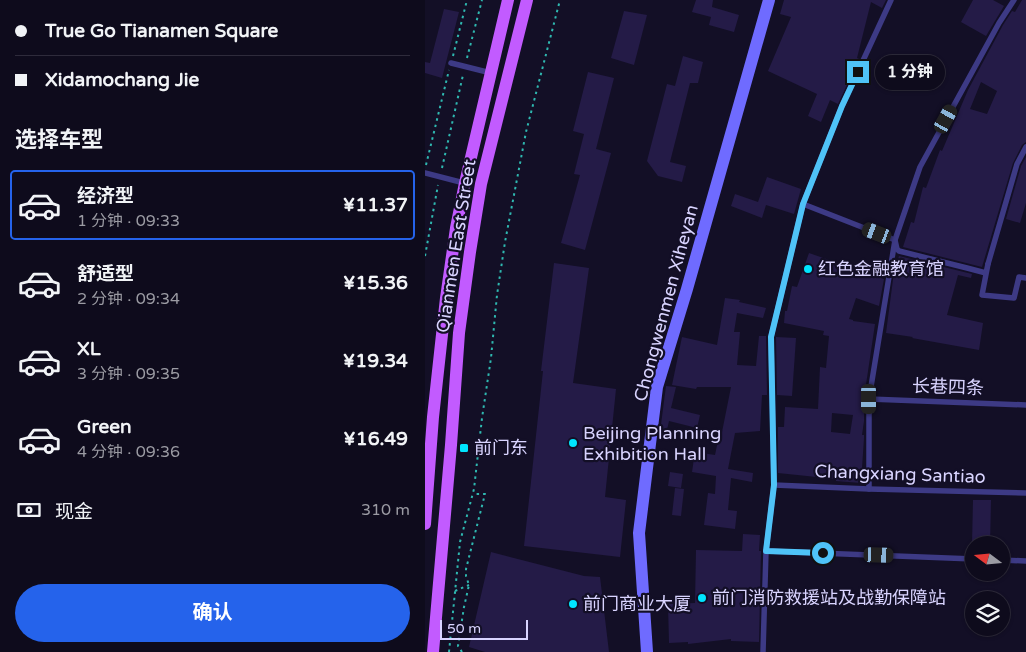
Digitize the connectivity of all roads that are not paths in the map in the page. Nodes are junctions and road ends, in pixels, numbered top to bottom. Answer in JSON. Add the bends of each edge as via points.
{"nodes":[{"id":1,"x":508,"y":0,"type":"edge"},
{"id":2,"x":527,"y":0,"type":"edge"},
{"id":3,"x":769,"y":0,"type":"edge"},
{"id":4,"x":891,"y":0,"type":"edge"},
{"id":5,"x":1014,"y":0,"type":"edge"},
{"id":6,"x":451,"y":63,"type":"road end"},
{"id":7,"x":491,"y":73,"type":"junction"},
{"id":8,"x":1026,"y":147,"type":"edge"},
{"id":9,"x":425,"y":172,"type":"edge"},
{"id":10,"x":465,"y":183,"type":"junction"},
{"id":11,"x":803,"y":204,"type":"junction"},
{"id":12,"x":895,"y":240,"type":"junction"},
{"id":13,"x":989,"y":264,"type":"junction"},
{"id":14,"x":1026,"y":278,"type":"edge"},
{"id":15,"x":869,"y":399,"type":"junction"},
{"id":16,"x":1026,"y":405,"type":"edge"},
{"id":17,"x":429,"y":416,"type":"edge"},
{"id":18,"x":774,"y":485,"type":"junction"},
{"id":19,"x":869,"y":489,"type":"junction"},
{"id":20,"x":1026,"y":493,"type":"edge"},
{"id":21,"x":425,"y":524,"type":"edge"},
{"id":22,"x":766,"y":551,"type":"junction"},
{"id":23,"x":965,"y":559,"type":"edge"},
{"id":24,"x":1010,"y":560,"type":"edge"},
{"id":25,"x":1026,"y":561,"type":"edge"},
{"id":26,"x":433,"y":652,"type":"edge"},
{"id":27,"x":647,"y":652,"type":"edge"},
{"id":28,"x":763,"y":652,"type":"edge"}],
"edges":[{"from":1,"to":7,"type":"main road","name":"Qianmen East Street"},
{"from":2,"to":26,"type":"main road","name":"Qianmen East Street","via":[[481,184],[470,252],[459,333]]},
{"from":3,"to":27,"type":"street","name":"Chongwenmen Xiheyan","via":[[657,387],[639,533]]},
{"from":4,"to":11,"type":"lane","via":[[842,106]]},
{"from":5,"to":12,"type":"lane","via":[[920,167]]},
{"from":6,"to":7,"type":"lane"},
{"from":7,"to":10,"type":"main road","name":"Qianmen East Street"},
{"from":8,"to":13,"type":"lane","via":[[1017,164]]},
{"from":9,"to":10,"type":"lane"},
{"from":10,"to":17,"type":"main road","name":"Qianmen East Street","via":[[454,237]]},
{"from":11,"to":12,"type":"lane"},
{"from":11,"to":18,"type":"lane","via":[[771,337]]},
{"from":12,"to":13,"type":"lane","via":[[899,251],[986,273]]},
{"from":12,"to":15,"type":"lane"},
{"from":13,"to":14,"type":"lane","via":[[982,295],[1014,298],[1019,277]]},
{"from":15,"to":16,"type":"lane","name":"长巷四条"},
{"from":15,"to":19,"type":"lane"},
{"from":17,"to":21,"type":"main road","name":"Qianmen East Street"},
{"from":18,"to":19,"type":"lane","name":"Changxiang Santiao"},
{"from":18,"to":22,"type":"lane"},
{"from":19,"to":20,"type":"lane","name":"Changxiang Santiao"},
{"from":22,"to":23,"type":"lane"},
{"from":22,"to":28,"type":"lane"},
{"from":24,"to":25,"type":"lane"}]}
